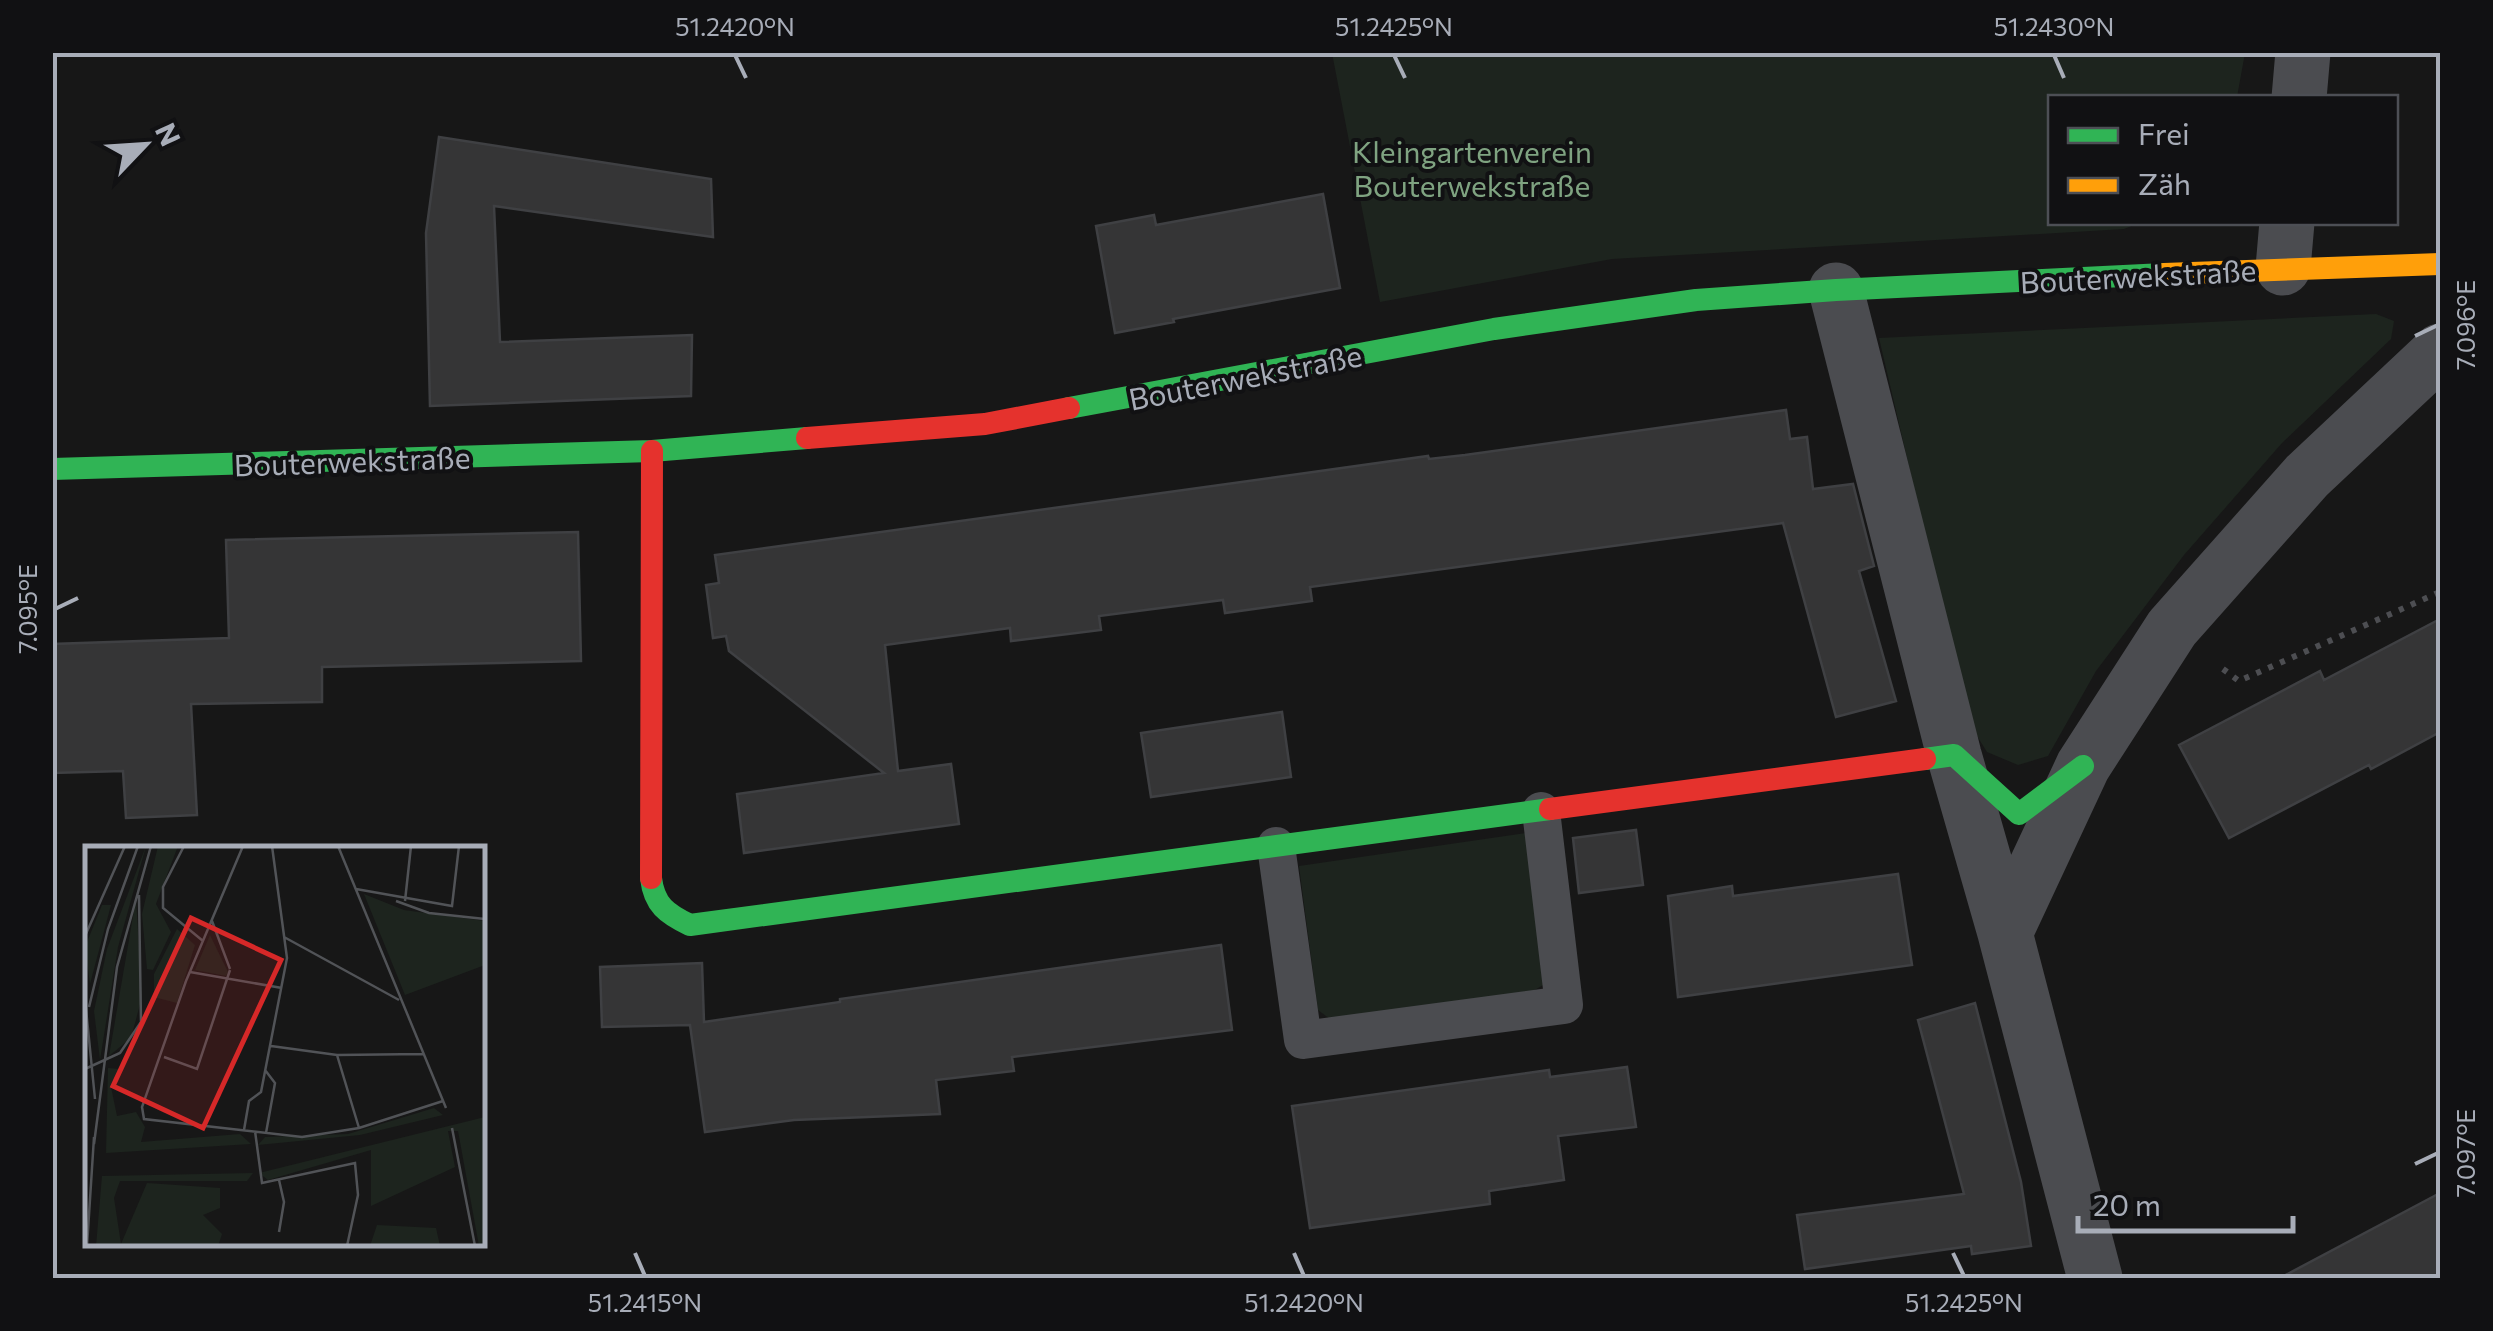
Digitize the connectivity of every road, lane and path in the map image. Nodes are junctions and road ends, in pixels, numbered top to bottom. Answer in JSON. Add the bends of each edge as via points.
{"nodes":[{"id":1,"x":2303,"y":52,"type":"edge"},
{"id":2,"x":2299,"y":95,"type":"edge"},
{"id":3,"x":2285,"y":245,"type":"edge"},
{"id":4,"x":2440,"y":264,"type":"edge"},
{"id":5,"x":1836,"y":290,"type":"junction"},
{"id":6,"x":2440,"y":351,"type":"edge"},
{"id":7,"x":652,"y":451,"type":"junction"},
{"id":8,"x":52,"y":469,"type":"edge"},
{"id":9,"x":2440,"y":592,"type":"edge"},
{"id":10,"x":2222,"y":668,"type":"dead end"},
{"id":11,"x":1954,"y":755,"type":"junction"},
{"id":12,"x":2083,"y":766,"type":"junction"},
{"id":13,"x":1541,"y":812,"type":"junction"},
{"id":14,"x":1276,"y":846,"type":"junction"},
{"id":15,"x":2005,"y":933,"type":"junction"},
{"id":16,"x":2095,"y":1278,"type":"edge"}],
"edges":[{"from":1,"to":2,"type":"street"},
{"from":3,"to":4,"type":"street","name":"Bouterwekstraße"},
{"from":3,"to":5,"type":"street","name":"Bouterwekstraße"},
{"from":5,"to":7,"type":"street","name":"Bouterwekstraße","via":[[1696,300],[1494,328],[985,424]]},
{"from":5,"to":11,"type":"street"},
{"from":6,"to":12,"type":"street","via":[[2306,476],[2172,628]]},
{"from":7,"to":8,"type":"street","name":"Bouterwekstraße"},
{"from":7,"to":14,"type":"street","via":[[651,885],[666,913],[690,925]]},
{"from":9,"to":10,"type":"path","via":[[2239,682]]},
{"from":11,"to":12,"type":"street","via":[[2018,814]]},
{"from":11,"to":13,"type":"street"},
{"from":11,"to":15,"type":"street"},
{"from":12,"to":15,"type":"street"},
{"from":13,"to":14,"type":"street"},
{"from":13,"to":14,"type":"lane","via":[[1564,1005],[1302,1040]]},
{"from":15,"to":16,"type":"street"}]}
